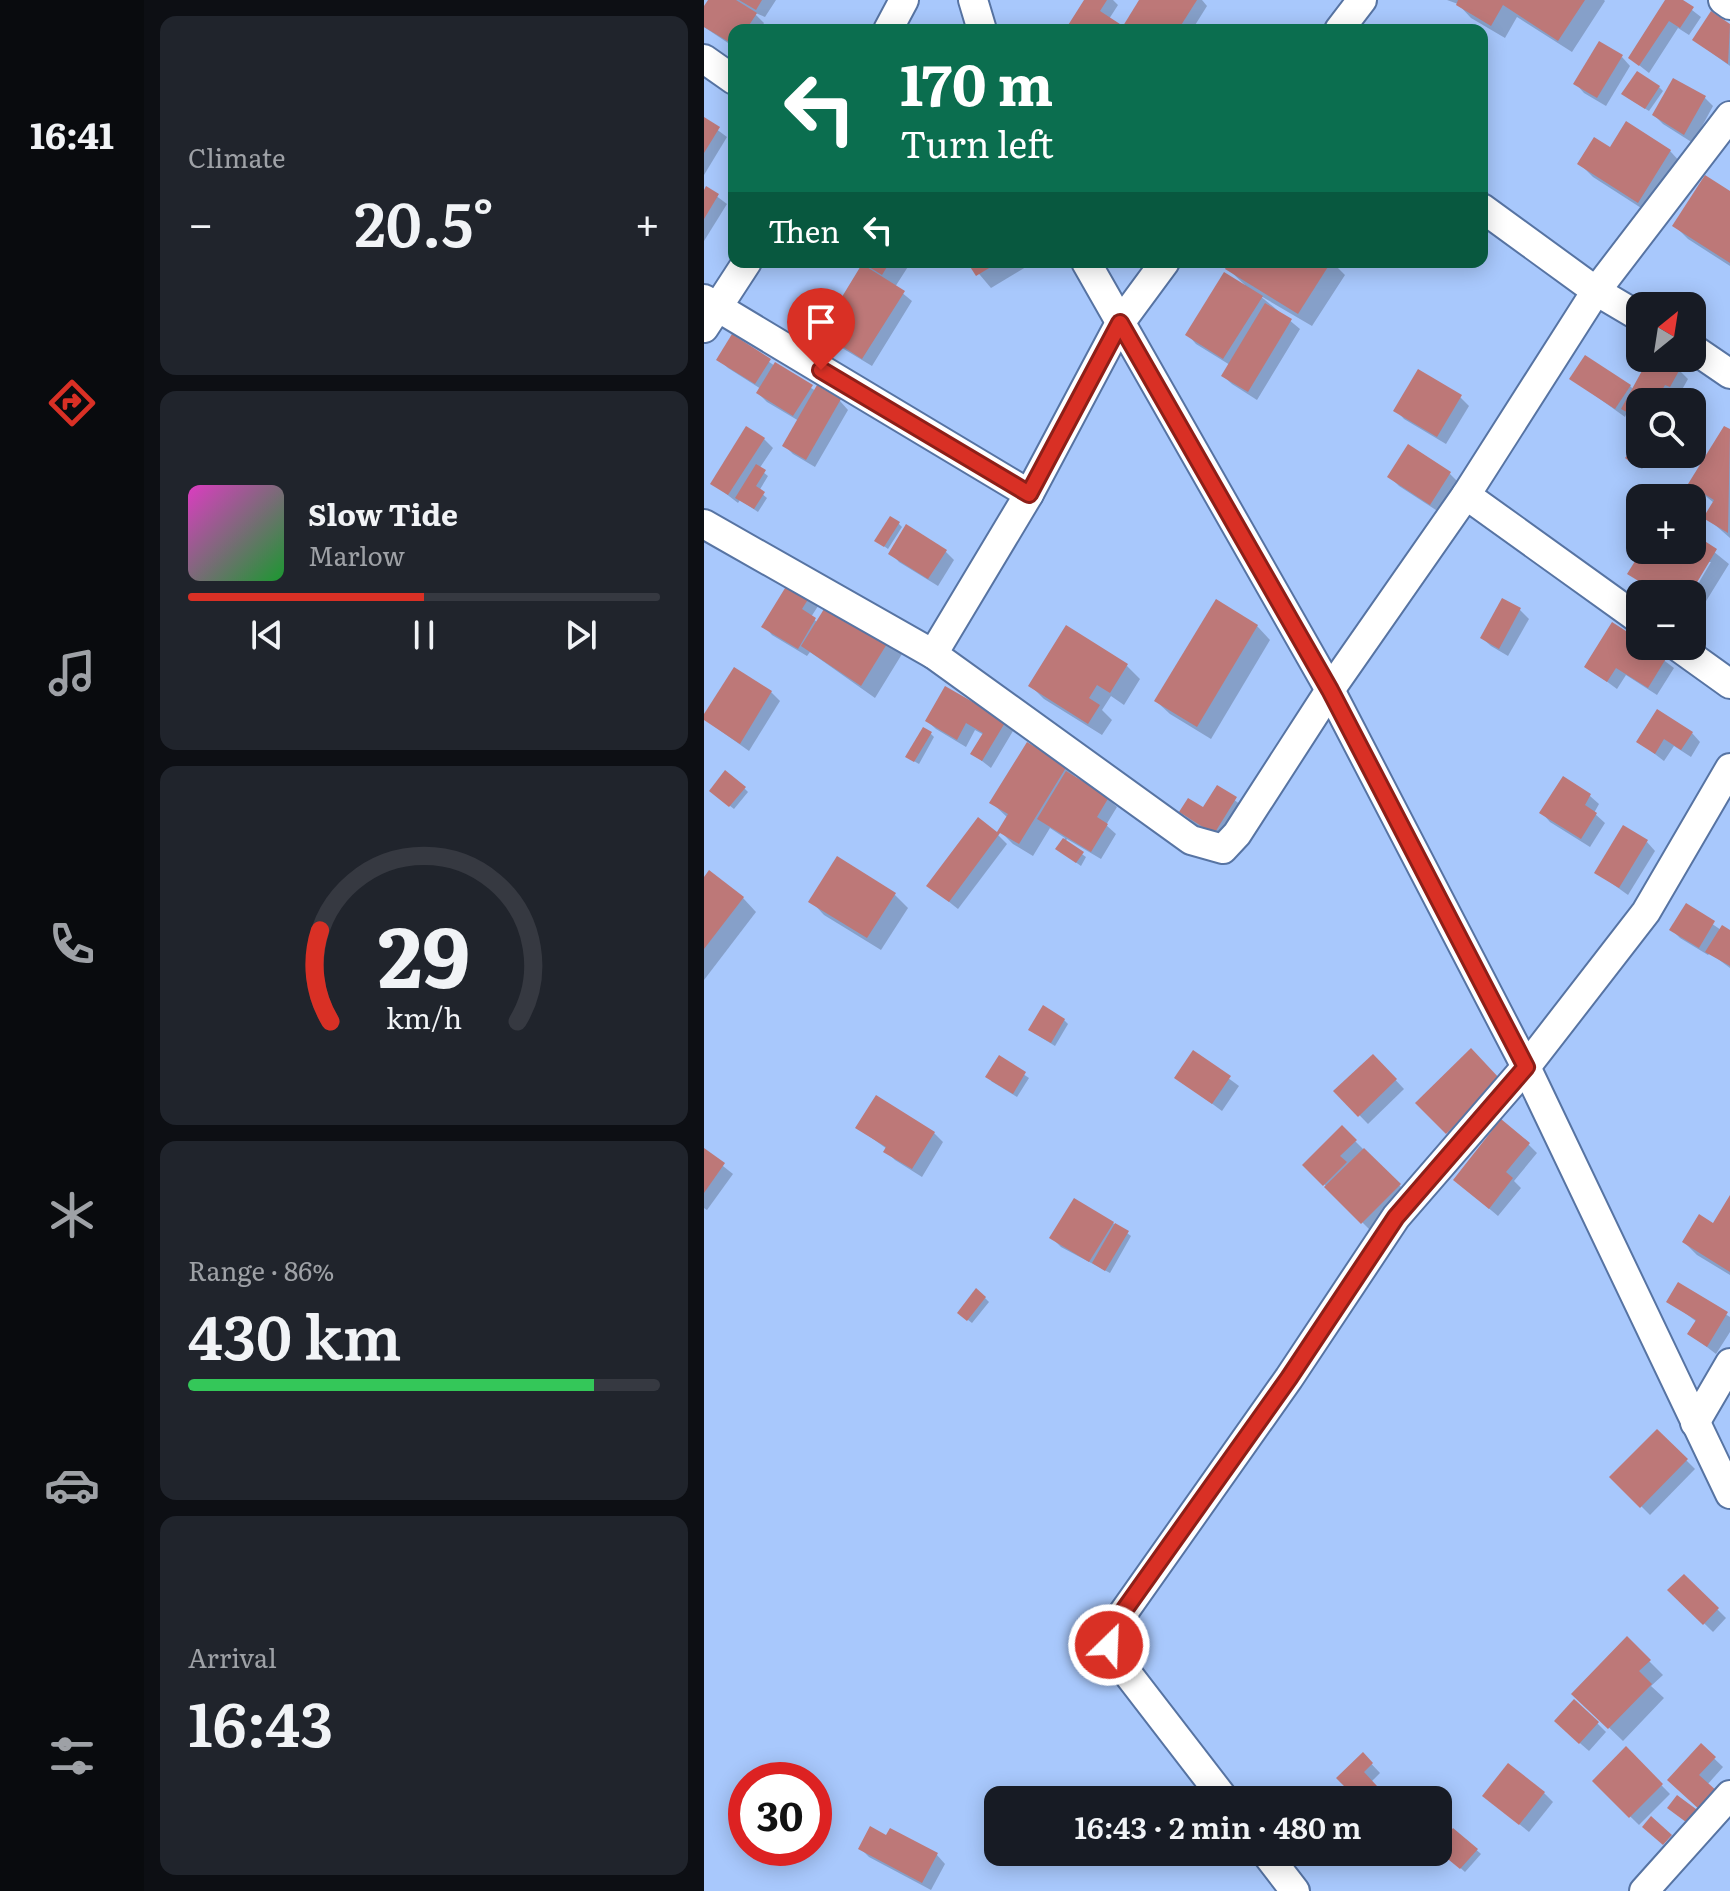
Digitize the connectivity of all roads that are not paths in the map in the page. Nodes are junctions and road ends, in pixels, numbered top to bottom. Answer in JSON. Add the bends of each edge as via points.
{"nodes":[{"id":1,"x":904,"y":0,"type":"edge"},
{"id":2,"x":973,"y":0,"type":"edge"},
{"id":3,"x":1362,"y":0,"type":"edge"},
{"id":4,"x":1723,"y":0,"type":"edge"},
{"id":5,"x":1730,"y":5,"type":"edge"},
{"id":6,"x":891,"y":24,"type":"edge"},
{"id":7,"x":980,"y":24,"type":"edge"},
{"id":8,"x":1344,"y":24,"type":"edge"},
{"id":9,"x":704,"y":59,"type":"edge"},
{"id":10,"x":728,"y":76,"type":"edge"},
{"id":11,"x":1730,"y":116,"type":"edge"},
{"id":12,"x":1488,"y":212,"type":"edge"},
{"id":13,"x":742,"y":268,"type":"edge"},
{"id":14,"x":1089,"y":268,"type":"edge"},
{"id":15,"x":1161,"y":268,"type":"edge"},
{"id":16,"x":1596,"y":291,"type":"junction"},
{"id":17,"x":1626,"y":309,"type":"edge"},
{"id":18,"x":708,"y":312,"type":"edge"},
{"id":19,"x":1120,"y":323,"type":"junction"},
{"id":20,"x":1706,"y":358,"type":"edge"},
{"id":21,"x":1730,"y":374,"type":"edge"},
{"id":22,"x":1029,"y":494,"type":"junction"},
{"id":23,"x":1466,"y":495,"type":"junction"},
{"id":24,"x":704,"y":524,"type":"edge"},
{"id":25,"x":1626,"y":610,"type":"edge"},
{"id":26,"x":933,"y":654,"type":"junction"},
{"id":27,"x":1697,"y":660,"type":"edge"},
{"id":28,"x":1730,"y":684,"type":"edge"},
{"id":29,"x":1330,"y":690,"type":"junction"},
{"id":30,"x":1730,"y":768,"type":"edge"},
{"id":31,"x":1526,"y":1067,"type":"junction"},
{"id":32,"x":1730,"y":1363,"type":"edge"},
{"id":33,"x":1695,"y":1423,"type":"junction"},
{"id":34,"x":1730,"y":1494,"type":"edge"},
{"id":35,"x":1214,"y":1786,"type":"edge"},
{"id":36,"x":1730,"y":1795,"type":"edge"},
{"id":37,"x":1276,"y":1866,"type":"edge"},
{"id":38,"x":1295,"y":1891,"type":"edge"},
{"id":39,"x":1644,"y":1891,"type":"edge"}],
"edges":[{"from":1,"to":6,"type":"street"},
{"from":2,"to":7,"type":"street"},
{"from":3,"to":8,"type":"street"},
{"from":4,"to":5,"type":"street"},
{"from":9,"to":10,"type":"street"},
{"from":11,"to":16,"type":"street"},
{"from":12,"to":16,"type":"street"},
{"from":13,"to":18,"type":"street"},
{"from":14,"to":19,"type":"street"},
{"from":15,"to":19,"type":"street"},
{"from":16,"to":17,"type":"street"},
{"from":16,"to":23,"type":"street"},
{"from":18,"to":22,"type":"street"},
{"from":19,"to":22,"type":"street"},
{"from":19,"to":29,"type":"street"},
{"from":20,"to":21,"type":"street"},
{"from":22,"to":26,"type":"street"},
{"from":23,"to":25,"type":"street"},
{"from":23,"to":29,"type":"street"},
{"from":24,"to":26,"type":"street"},
{"from":26,"to":29,"type":"street","via":[[1191,840],[1223,849]]},
{"from":27,"to":28,"type":"street"},
{"from":29,"to":31,"type":"street"},
{"from":30,"to":31,"type":"street","via":[[1646,912]]},
{"from":31,"to":33,"type":"street"},
{"from":31,"to":35,"type":"street","via":[[1396,1217],[1114,1626],[1111,1652]]},
{"from":32,"to":33,"type":"street"},
{"from":33,"to":34,"type":"street"},
{"from":36,"to":39,"type":"street"},
{"from":37,"to":38,"type":"street"}]}
